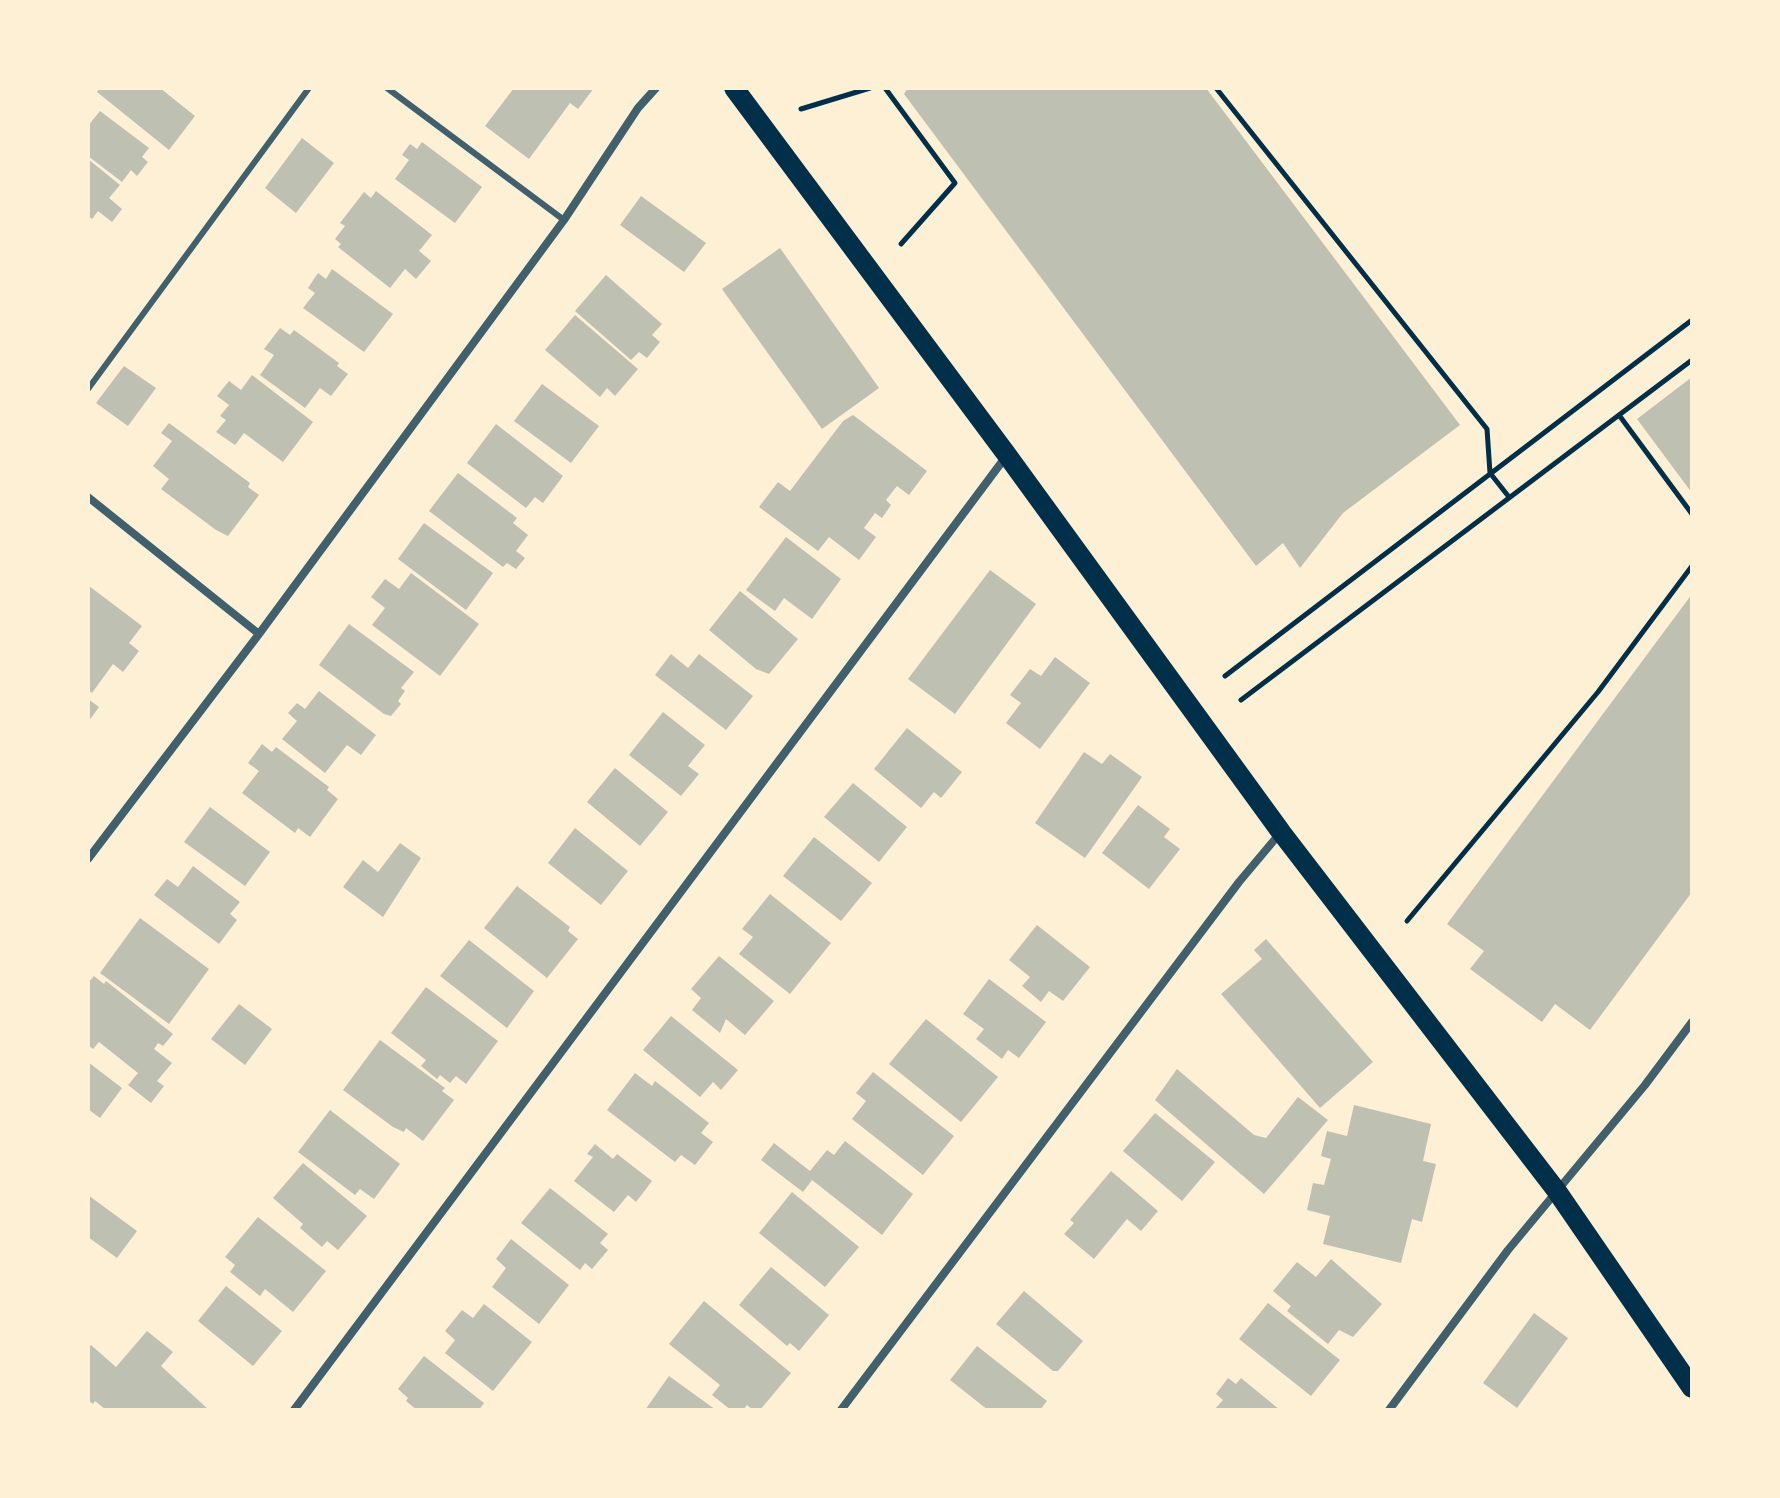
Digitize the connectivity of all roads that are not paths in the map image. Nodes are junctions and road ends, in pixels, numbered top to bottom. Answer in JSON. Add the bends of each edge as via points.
{"nodes":[{"id":1,"x":309,"y":88,"type":"edge"},
{"id":2,"x":387,"y":88,"type":"edge"},
{"id":3,"x":656,"y":88,"type":"edge"},
{"id":4,"x":734,"y":88,"type":"edge"},
{"id":5,"x":564,"y":220,"type":"junction"},
{"id":6,"x":88,"y":389,"type":"edge"},
{"id":7,"x":1007,"y":455,"type":"junction"},
{"id":8,"x":88,"y":497,"type":"edge"},
{"id":9,"x":259,"y":634,"type":"junction"},
{"id":10,"x":1281,"y":832,"type":"junction"},
{"id":11,"x":88,"y":859,"type":"edge"},
{"id":12,"x":1692,"y":1022,"type":"edge"},
{"id":13,"x":1556,"y":1190,"type":"junction"},
{"id":14,"x":1692,"y":1388,"type":"edge"},
{"id":15,"x":294,"y":1410,"type":"edge"},
{"id":16,"x":841,"y":1410,"type":"edge"},
{"id":17,"x":1389,"y":1410,"type":"edge"}],
"edges":[{"from":1,"to":6,"type":"lane"},
{"from":2,"to":5,"type":"lane"},
{"from":3,"to":5,"type":"street"},
{"from":4,"to":7,"type":"main road"},
{"from":5,"to":9,"type":"street"},
{"from":7,"to":10,"type":"main road"},
{"from":7,"to":15,"type":"street"},
{"from":8,"to":9,"type":"street"},
{"from":9,"to":11,"type":"street"},
{"from":10,"to":13,"type":"main road"},
{"from":10,"to":16,"type":"street"},
{"from":12,"to":13,"type":"street"},
{"from":13,"to":14,"type":"main road"},
{"from":13,"to":17,"type":"street"}]}
